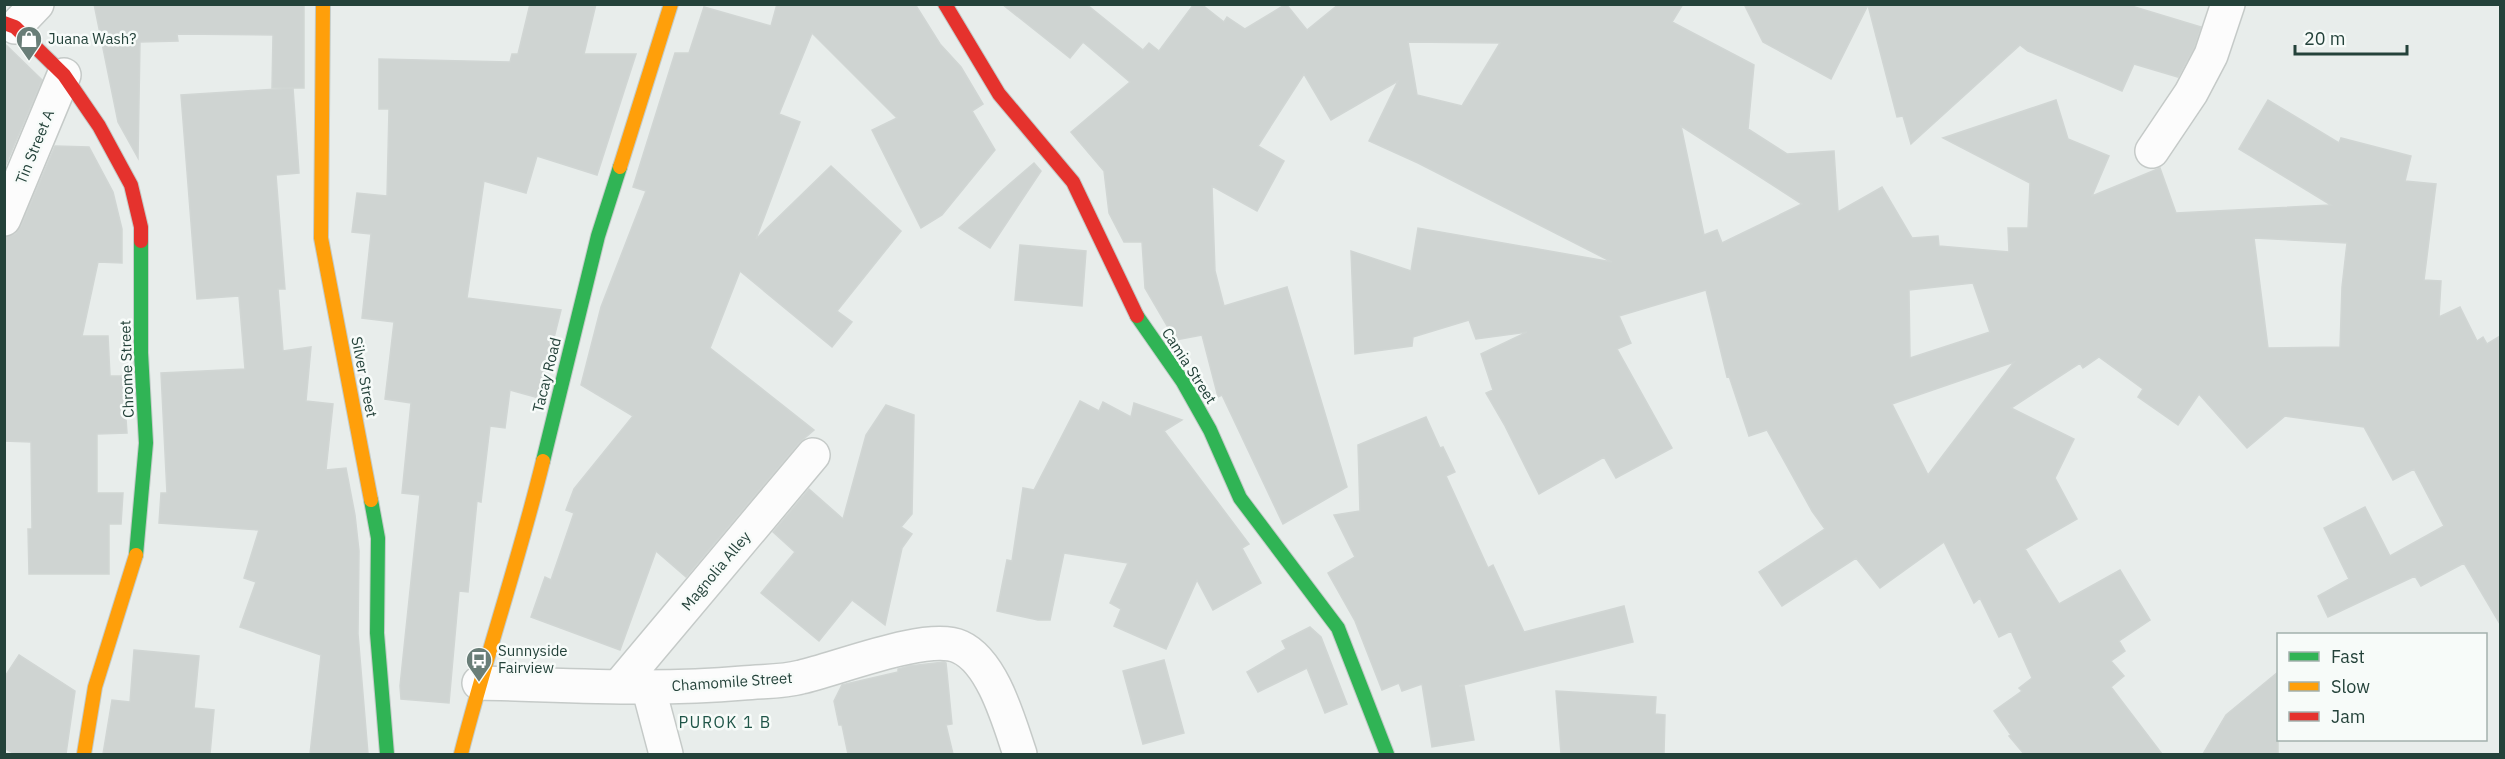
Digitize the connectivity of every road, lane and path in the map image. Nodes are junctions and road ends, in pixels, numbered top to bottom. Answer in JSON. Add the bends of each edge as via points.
{"nodes":[{"id":1,"x":323,"y":4,"type":"edge"},
{"id":2,"x":671,"y":4,"type":"edge"},
{"id":3,"x":945,"y":4,"type":"edge"},
{"id":4,"x":2228,"y":4,"type":"edge"},
{"id":5,"x":19,"y":18,"type":"edge"},
{"id":6,"x":64,"y":75,"type":"junction"},
{"id":7,"x":2151,"y":151,"type":"dead end"},
{"id":8,"x":4,"y":219,"type":"edge"},
{"id":9,"x":813,"y":455,"type":"dead end"},
{"id":10,"x":479,"y":683,"type":"junction"},
{"id":11,"x":633,"y":686,"type":"junction"},
{"id":12,"x":84,"y":754,"type":"edge"},
{"id":13,"x":387,"y":754,"type":"edge"},
{"id":14,"x":461,"y":754,"type":"edge"},
{"id":15,"x":666,"y":754,"type":"edge"},
{"id":16,"x":1020,"y":754,"type":"edge"},
{"id":17,"x":1387,"y":754,"type":"edge"}],
"edges":[{"from":1,"to":13,"type":"street","name":"Silver Street","via":[[321,238],[378,538],[377,633]]},
{"from":2,"to":10,"type":"street","name":"Tacay Road","via":[[598,236],[527,525]]},
{"from":3,"to":17,"type":"street","name":"Camia Street","via":[[999,94],[1073,182],[1132,309],[1183,382],[1210,430],[1240,498],[1338,628]]},
{"from":4,"to":7,"type":"street","via":[[2211,56]]},
{"from":5,"to":6,"type":"street","name":"Chrome Street"},
{"from":6,"to":8,"type":"street","name":"Tin Street A"},
{"from":6,"to":12,"type":"street","name":"Chrome Street","via":[[99,126],[131,185],[141,227],[146,443],[140,522],[136,555],[95,687]]},
{"from":9,"to":11,"type":"street","name":"Magnolia Alley"},
{"from":10,"to":11,"type":"street","name":"Chamomile Street"},
{"from":10,"to":14,"type":"street","name":"Tacay Road"},
{"from":11,"to":15,"type":"street"},
{"from":11,"to":16,"type":"street","name":"Chamomile Street","via":[[698,687],[800,678],[897,650],[939,643],[957,645],[983,664]]}]}
